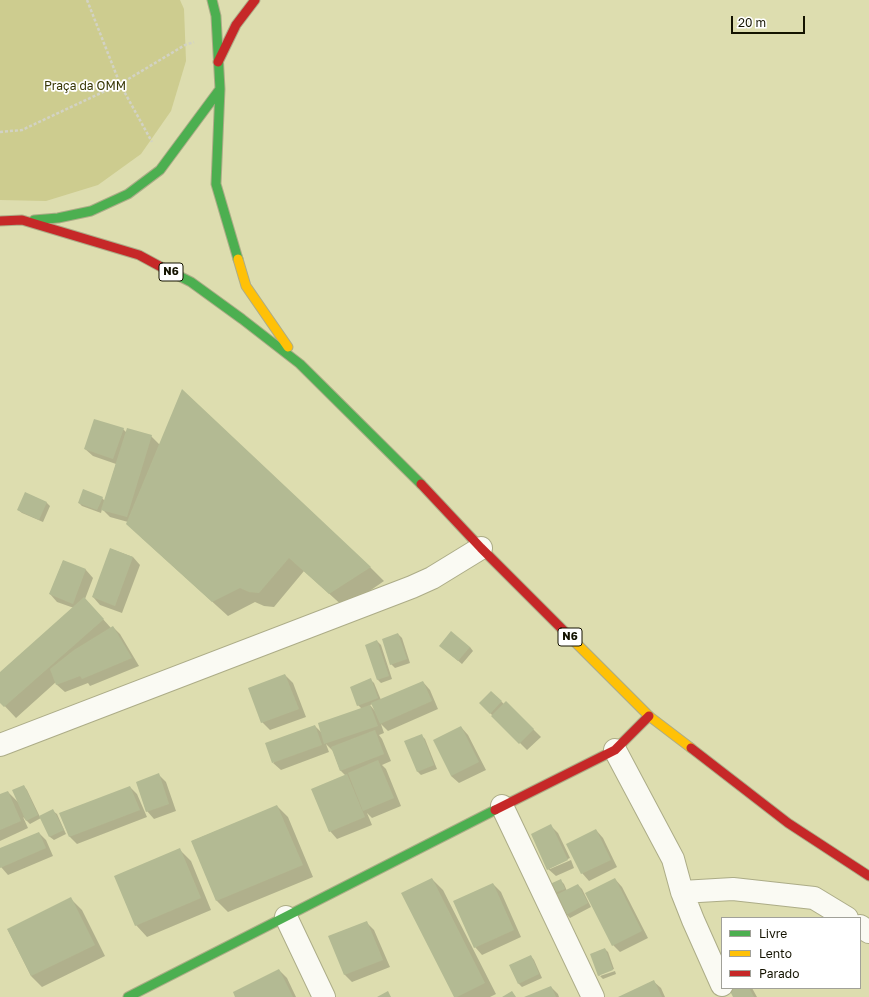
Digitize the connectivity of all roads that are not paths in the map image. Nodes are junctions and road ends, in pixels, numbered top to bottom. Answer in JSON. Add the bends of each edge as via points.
{"nodes":[{"id":1,"x":212,"y":0,"type":"edge"},
{"id":2,"x":255,"y":0,"type":"edge"},
{"id":3,"x":218,"y":62,"type":"junction"},
{"id":4,"x":220,"y":89,"type":"junction"},
{"id":5,"x":0,"y":213,"type":"edge"},
{"id":6,"x":22,"y":220,"type":"junction"},
{"id":7,"x":0,"y":222,"type":"edge"},
{"id":8,"x":300,"y":364,"type":"junction"},
{"id":9,"x":481,"y":548,"type":"junction"},
{"id":10,"x":649,"y":716,"type":"junction"},
{"id":11,"x":0,"y":745,"type":"edge"},
{"id":12,"x":615,"y":750,"type":"junction"},
{"id":13,"x":502,"y":806,"type":"junction"},
{"id":14,"x":869,"y":876,"type":"edge"},
{"id":15,"x":682,"y":892,"type":"junction"},
{"id":16,"x":286,"y":917,"type":"junction"},
{"id":17,"x":845,"y":917,"type":"edge"},
{"id":18,"x":721,"y":983,"type":"edge"},
{"id":19,"x":128,"y":997,"type":"edge"},
{"id":20,"x":324,"y":997,"type":"edge"},
{"id":21,"x":593,"y":997,"type":"edge"}],
"edges":[{"from":1,"to":3,"type":"main road","number":"N6","via":[[216,16]]},
{"from":2,"to":3,"type":"main road","via":[[236,25]]},
{"from":3,"to":4,"type":"main road","number":"N6"},
{"from":4,"to":6,"type":"main road","number":"N6","via":[[160,170],[128,194],[91,210],[58,218]]},
{"from":4,"to":8,"type":"main road","number":"N6","via":[[216,184],[230,235],[246,286]]},
{"from":5,"to":6,"type":"main road","number":"N6"},
{"from":6,"to":7,"type":"main road","number":"N6"},
{"from":6,"to":8,"type":"main road","number":"N6","via":[[139,255],[191,282]]},
{"from":8,"to":9,"type":"main road","number":"N6"},
{"from":9,"to":10,"type":"main road","number":"N6"},
{"from":9,"to":11,"type":"street","via":[[432,578],[412,587]]},
{"from":10,"to":12,"type":"main road"},
{"from":10,"to":14,"type":"main road","number":"N6","via":[[788,823]]},
{"from":12,"to":13,"type":"main road"},
{"from":12,"to":15,"type":"street","via":[[673,859]]},
{"from":13,"to":16,"type":"main road"},
{"from":13,"to":21,"type":"street"},
{"from":15,"to":17,"type":"street","via":[[732,889],[814,898]]},
{"from":15,"to":18,"type":"street"},
{"from":16,"to":19,"type":"main road"},
{"from":16,"to":20,"type":"street"}]}
